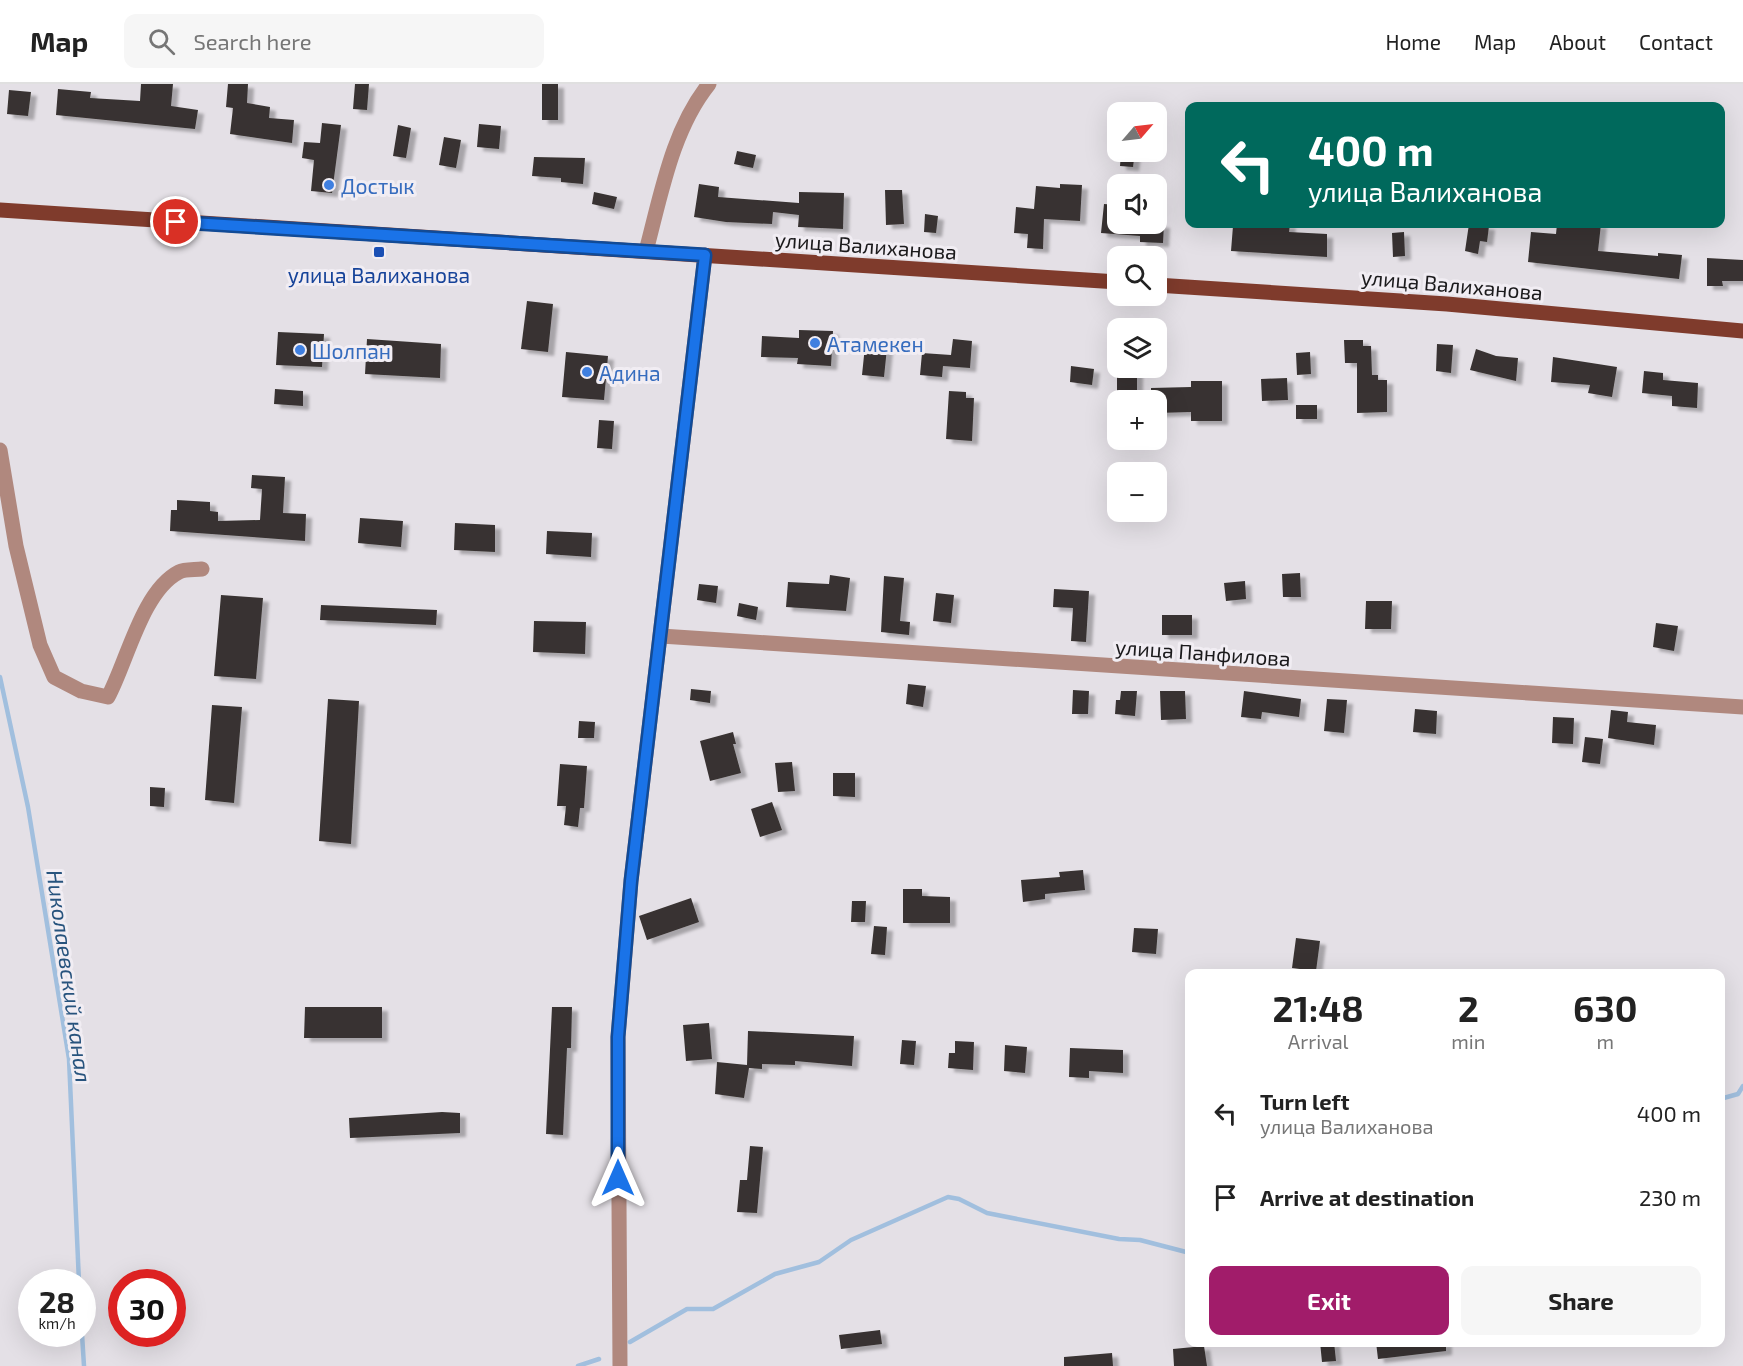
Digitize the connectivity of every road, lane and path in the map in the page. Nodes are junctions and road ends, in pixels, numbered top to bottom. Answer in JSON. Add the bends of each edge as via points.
{"nodes":[{"id":1,"x":709,"y":84,"type":"edge"},
{"id":2,"x":0,"y":210,"type":"edge"},
{"id":3,"x":646,"y":251,"type":"junction"},
{"id":4,"x":705,"y":255,"type":"junction"},
{"id":5,"x":1107,"y":281,"type":"edge"},
{"id":6,"x":1167,"y":286,"type":"edge"},
{"id":7,"x":1743,"y":331,"type":"edge"},
{"id":8,"x":0,"y":450,"type":"edge"},
{"id":9,"x":202,"y":569,"type":"dead end"},
{"id":10,"x":660,"y":636,"type":"junction"},
{"id":11,"x":1743,"y":707,"type":"edge"},
{"id":12,"x":620,"y":1366,"type":"edge"}],
"edges":[{"from":1,"to":3,"type":"street","via":[[688,115],[670,163]]},
{"from":2,"to":3,"type":"main road","name":"улица Валиханова"},
{"from":3,"to":4,"type":"main road","name":"улица Валиханова"},
{"from":4,"to":5,"type":"main road","name":"улица Валиханова"},
{"from":4,"to":10,"type":"street"},
{"from":6,"to":7,"type":"main road","name":"улица Валиханова","via":[[1447,304]]},
{"from":8,"to":9,"type":"street","via":[[16,546],[40,645],[54,677],[81,691],[108,697],[147,609],[163,586],[180,572]]},
{"from":10,"to":11,"type":"street","name":"улица Панфилова"},
{"from":10,"to":12,"type":"street","via":[[631,881],[618,1037]]}]}
